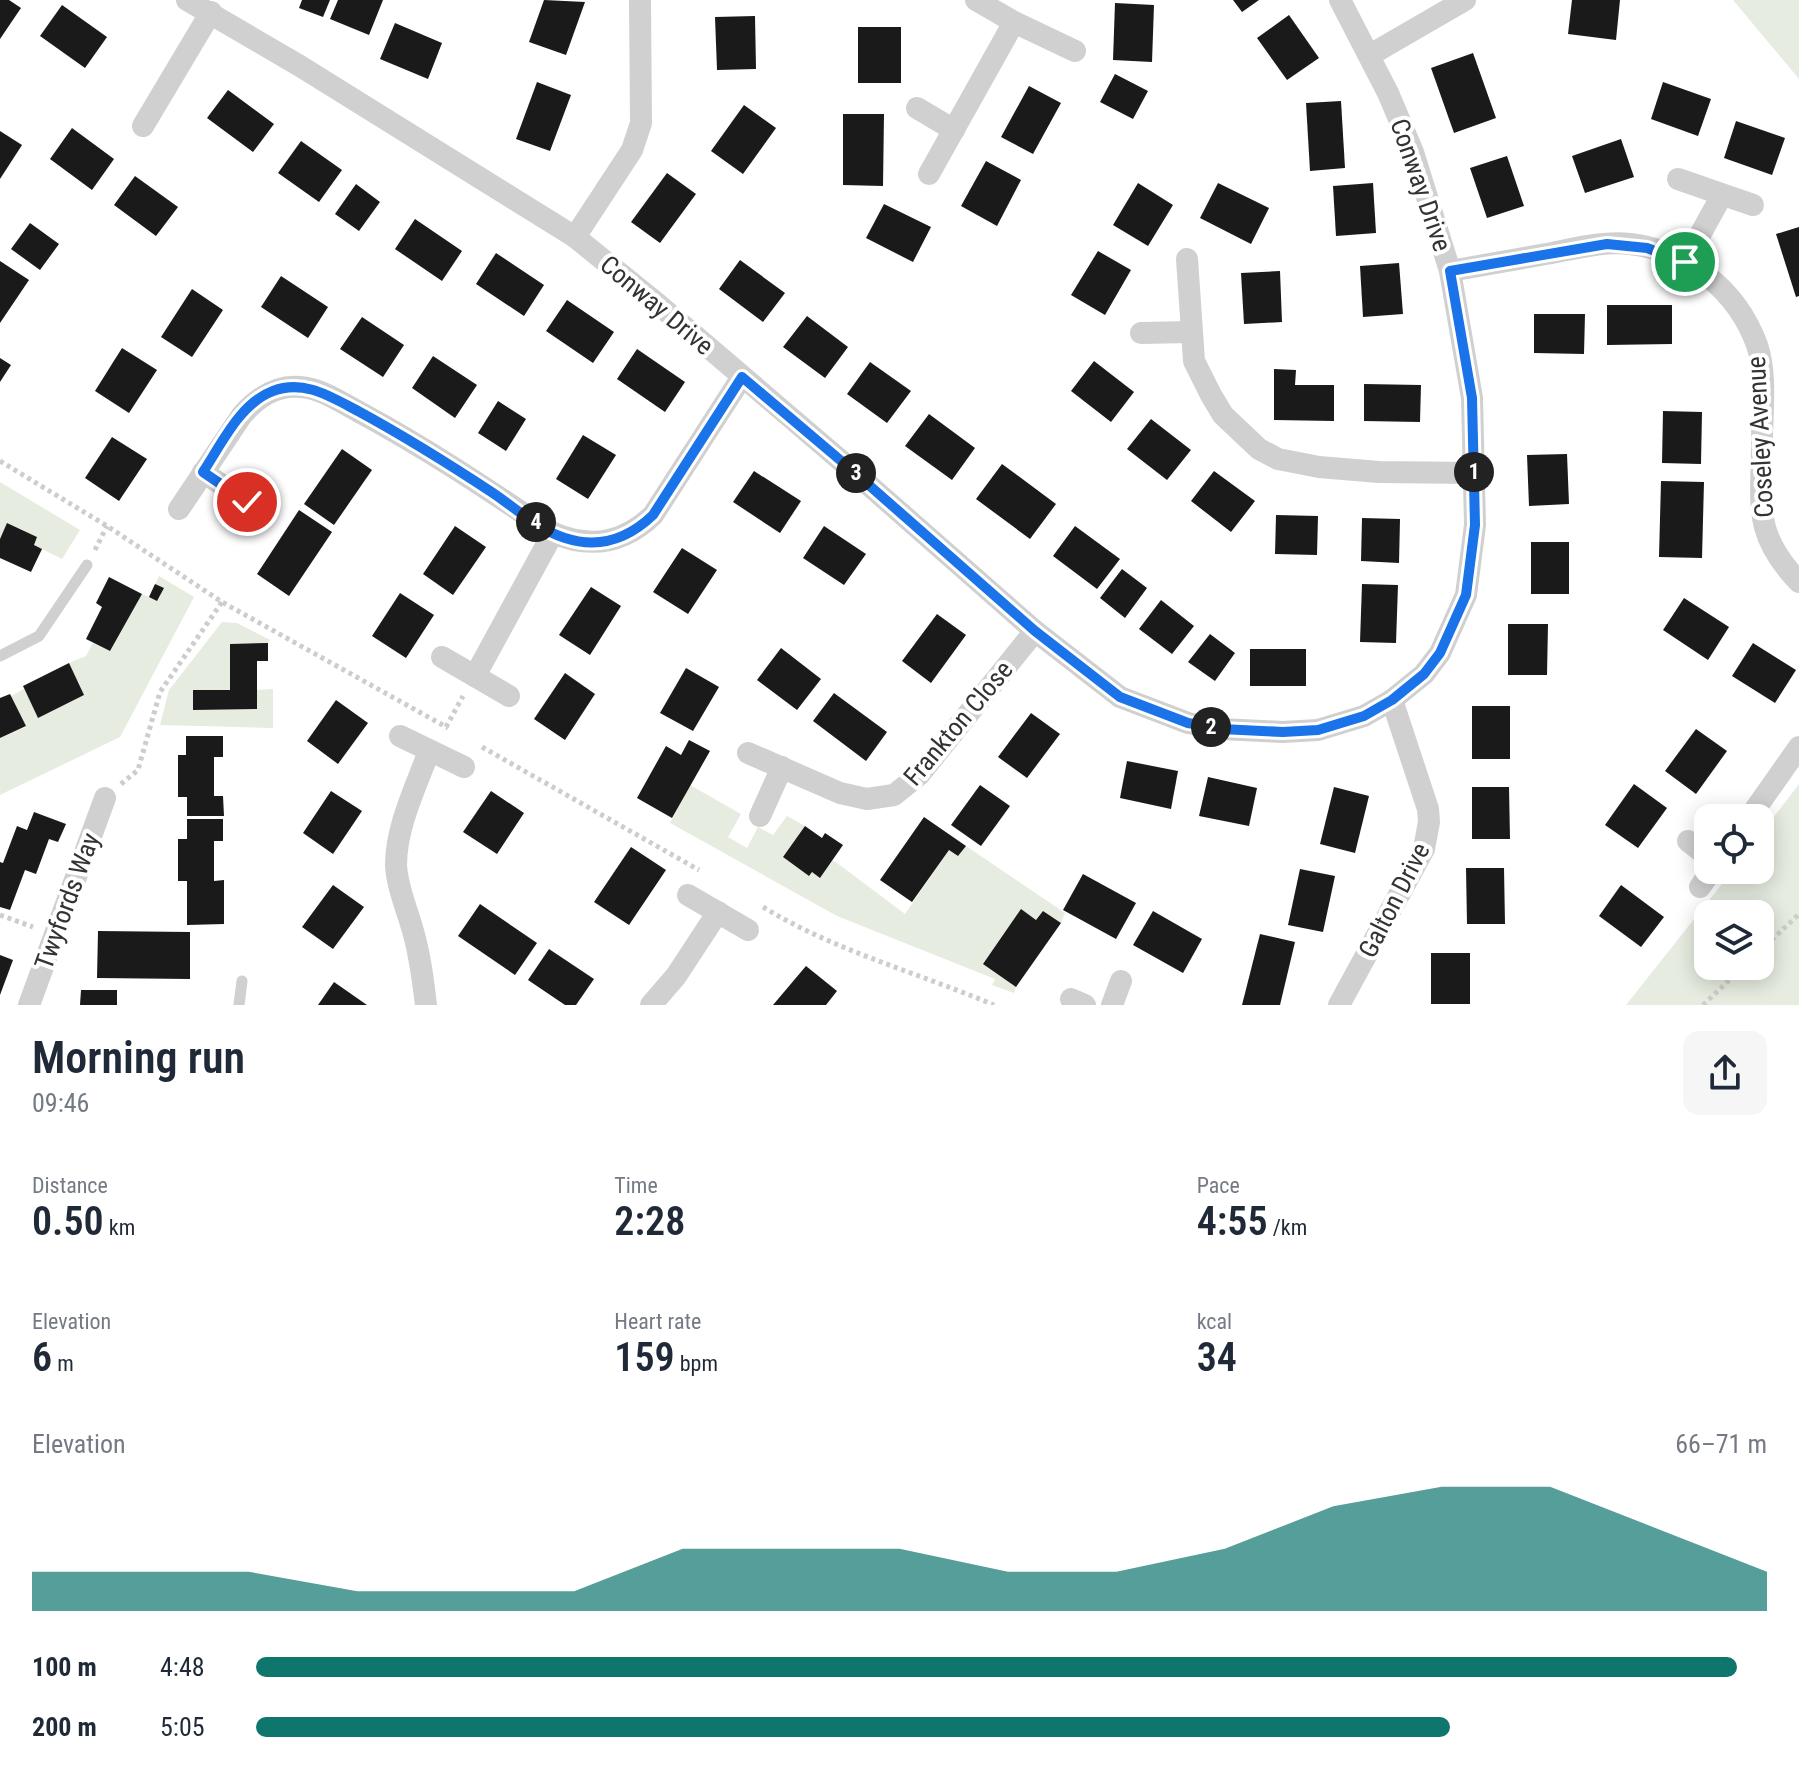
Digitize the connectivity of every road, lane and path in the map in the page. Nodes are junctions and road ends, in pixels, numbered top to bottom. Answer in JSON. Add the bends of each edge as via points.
{"nodes":[{"id":1,"x":187,"y":0,"type":"edge"},
{"id":2,"x":640,"y":0,"type":"edge"},
{"id":3,"x":976,"y":0,"type":"edge"},
{"id":4,"x":1340,"y":0,"type":"edge"},
{"id":5,"x":1465,"y":0,"type":"edge"},
{"id":6,"x":211,"y":12,"type":"junction"},
{"id":7,"x":1014,"y":22,"type":"junction"},
{"id":8,"x":1075,"y":51,"type":"dead end"},
{"id":9,"x":1370,"y":55,"type":"junction"},
{"id":10,"x":917,"y":108,"type":"dead end"},
{"id":11,"x":143,"y":126,"type":"dead end"},
{"id":12,"x":954,"y":130,"type":"junction"},
{"id":13,"x":929,"y":174,"type":"dead end"},
{"id":14,"x":1678,"y":179,"type":"dead end"},
{"id":15,"x":1722,"y":195,"type":"junction"},
{"id":16,"x":1753,"y":205,"type":"dead end"},
{"id":17,"x":575,"y":237,"type":"junction"},
{"id":18,"x":1187,"y":259,"type":"dead end"},
{"id":19,"x":1685,"y":262,"type":"junction"},
{"id":20,"x":1450,"y":271,"type":"junction"},
{"id":21,"x":1191,"y":332,"type":"junction"},
{"id":22,"x":1141,"y":333,"type":"dead end"},
{"id":23,"x":742,"y":377,"type":"junction"},
{"id":24,"x":0,"y":461,"type":"edge"},
{"id":25,"x":203,"y":472,"type":"junction"},
{"id":26,"x":1474,"y":473,"type":"junction"},
{"id":27,"x":247,"y":502,"type":"dead end"},
{"id":28,"x":179,"y":509,"type":"dead end"},
{"id":29,"x":553,"y":533,"type":"junction"},
{"id":30,"x":87,"y":565,"type":"dead end"},
{"id":31,"x":1799,"y":582,"type":"edge"},
{"id":32,"x":222,"y":602,"type":"junction"},
{"id":33,"x":1035,"y":631,"type":"junction"},
{"id":34,"x":0,"y":656,"type":"edge"},
{"id":35,"x":442,"y":657,"type":"dead end"},
{"id":36,"x":475,"y":676,"type":"junction"},
{"id":37,"x":509,"y":696,"type":"dead end"},
{"id":38,"x":1392,"y":700,"type":"junction"},
{"id":39,"x":446,"y":727,"type":"junction"},
{"id":40,"x":459,"y":734,"type":"dead end"},
{"id":41,"x":400,"y":736,"type":"dead end"},
{"id":42,"x":473,"y":742,"type":"dead end"},
{"id":43,"x":1799,"y":747,"type":"edge"},
{"id":44,"x":429,"y":751,"type":"junction"},
{"id":45,"x":748,"y":753,"type":"dead end"},
{"id":46,"x":464,"y":767,"type":"dead end"},
{"id":47,"x":782,"y":767,"type":"junction"},
{"id":48,"x":105,"y":798,"type":"joint"},
{"id":49,"x":1759,"y":804,"type":"edge"},
{"id":50,"x":760,"y":816,"type":"dead end"},
{"id":51,"x":1688,"y":841,"type":"dead end"},
{"id":52,"x":1694,"y":846,"type":"edge"},
{"id":53,"x":705,"y":873,"type":"dead end"},
{"id":54,"x":688,"y":895,"type":"dead end"},
{"id":55,"x":759,"y":905,"type":"dead end"},
{"id":56,"x":718,"y":912,"type":"junction"},
{"id":57,"x":1799,"y":914,"type":"edge"},
{"id":58,"x":0,"y":915,"type":"edge"},
{"id":59,"x":748,"y":930,"type":"dead end"},
{"id":60,"x":54,"y":935,"type":"junction"},
{"id":61,"x":1774,"y":938,"type":"edge"},
{"id":62,"x":1729,"y":980,"type":"edge"},
{"id":63,"x":242,"y":981,"type":"dead end"},
{"id":64,"x":1121,"y":981,"type":"dead end"},
{"id":65,"x":29,"y":1005,"type":"edge"},
{"id":66,"x":239,"y":1005,"type":"edge"},
{"id":67,"x":426,"y":1005,"type":"edge"},
{"id":68,"x":651,"y":1005,"type":"edge"},
{"id":69,"x":994,"y":1005,"type":"edge"},
{"id":70,"x":1112,"y":1005,"type":"edge"},
{"id":71,"x":1339,"y":1005,"type":"edge"},
{"id":72,"x":1703,"y":1005,"type":"edge"}],
"edges":[{"from":1,"to":6,"type":"street","name":"Conway Drive"},
{"from":2,"to":17,"type":"street","name":"Conway Drive","via":[[641,123],[632,150]]},
{"from":3,"to":7,"type":"street"},
{"from":4,"to":9,"type":"street","name":"Conway Drive"},
{"from":5,"to":9,"type":"street"},
{"from":6,"to":11,"type":"street"},
{"from":6,"to":17,"type":"street","name":"Conway Drive"},
{"from":7,"to":8,"type":"street"},
{"from":7,"to":12,"type":"street"},
{"from":9,"to":20,"type":"street","name":"Conway Drive","via":[[1413,152]]},
{"from":10,"to":12,"type":"street"},
{"from":12,"to":13,"type":"street"},
{"from":14,"to":15,"type":"street"},
{"from":15,"to":16,"type":"street"},
{"from":15,"to":19,"type":"street"},
{"from":17,"to":23,"type":"street","name":"Conway Drive"},
{"from":18,"to":21,"type":"street"},
{"from":19,"to":20,"type":"street","name":"Coseley Avenue","via":[[1647,248],[1607,244]]},
{"from":19,"to":31,"type":"street","name":"Coseley Avenue","via":[[1725,292],[1757,347],[1764,529],[1777,556]]},
{"from":20,"to":26,"type":"street","name":"Conway Drive","via":[[1472,398]]},
{"from":21,"to":22,"type":"street"},
{"from":21,"to":26,"type":"street","via":[[1194,361],[1223,415],[1259,449],[1278,459],[1379,472]]},
{"from":23,"to":29,"type":"street","via":[[653,515],[639,528],[606,542]]},
{"from":23,"to":33,"type":"street","name":"Conway Drive"},
{"from":24,"to":32,"type":"path"},
{"from":25,"to":27,"type":"street"},
{"from":25,"to":28,"type":"street"},
{"from":25,"to":29,"type":"street","via":[[254,402],[270,391],[302,387],[379,422]]},
{"from":26,"to":38,"type":"street","name":"Conway Drive","via":[[1475,525],[1466,595],[1440,653]]},
{"from":29,"to":36,"type":"street"},
{"from":30,"to":34,"type":"lane","via":[[39,636]]},
{"from":32,"to":39,"type":"path"},
{"from":32,"to":48,"type":"path","via":[[160,692],[138,770]]},
{"from":33,"to":38,"type":"street","name":"Conway Drive","via":[[1120,697],[1199,725],[1318,730],[1364,716]]},
{"from":33,"to":47,"type":"street","name":"Frankton Close","via":[[919,775],[894,795],[859,798]]},
{"from":35,"to":36,"type":"street"},
{"from":36,"to":37,"type":"street"},
{"from":36,"to":39,"type":"path"},
{"from":38,"to":71,"type":"street","name":"Galton Drive","via":[[1428,809],[1428,834]]},
{"from":39,"to":40,"type":"path"},
{"from":41,"to":44,"type":"street"},
{"from":42,"to":53,"type":"path"},
{"from":43,"to":49,"type":"street"},
{"from":44,"to":46,"type":"street"},
{"from":44,"to":67,"type":"street","via":[[404,820],[396,866]]},
{"from":45,"to":47,"type":"street","name":"Frankton Close"},
{"from":47,"to":50,"type":"street"},
{"from":48,"to":60,"type":"street","name":"Twyfords Way"},
{"from":51,"to":52,"type":"street"},
{"from":54,"to":56,"type":"street"},
{"from":55,"to":69,"type":"path","via":[[845,950]]},
{"from":56,"to":59,"type":"street"},
{"from":56,"to":68,"type":"street"},
{"from":57,"to":61,"type":"path"},
{"from":58,"to":60,"type":"path"},
{"from":60,"to":65,"type":"street","name":"Twyfords Way"},
{"from":62,"to":72,"type":"path"},
{"from":63,"to":66,"type":"lane"},
{"from":64,"to":70,"type":"street"}]}
